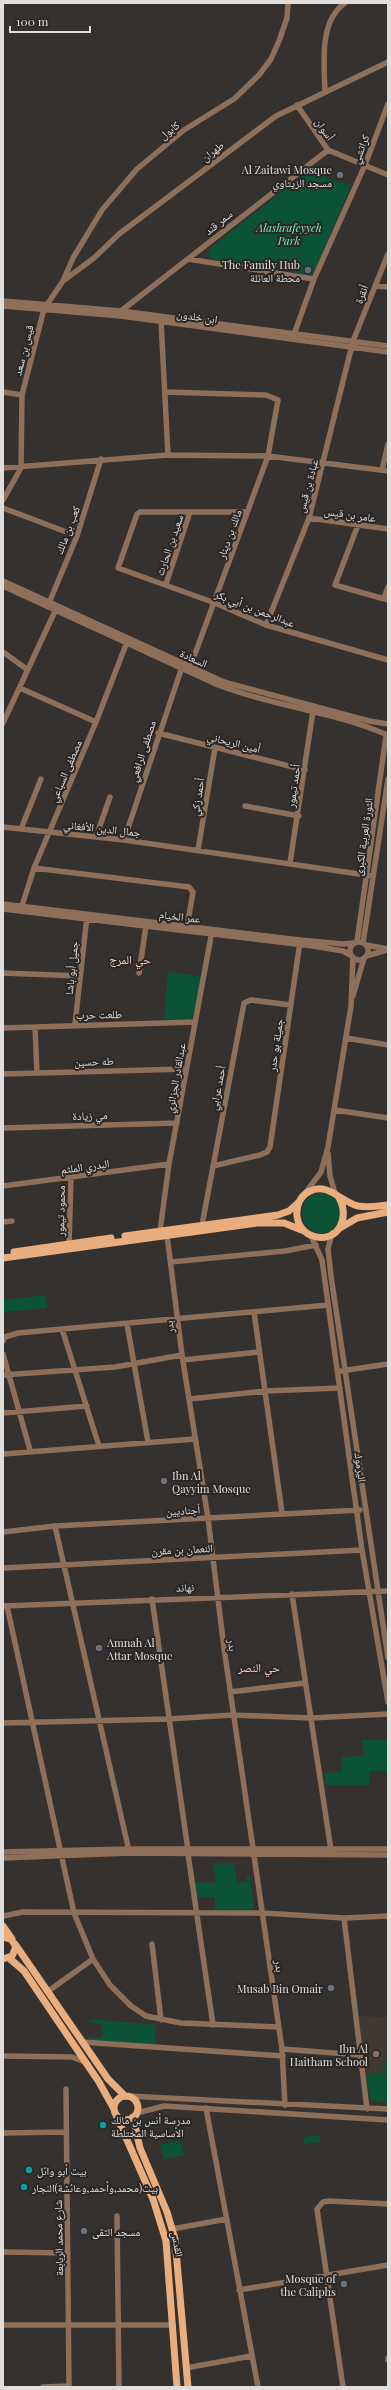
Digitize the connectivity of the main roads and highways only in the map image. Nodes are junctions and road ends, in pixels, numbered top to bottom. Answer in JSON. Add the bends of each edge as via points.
{"nodes":[{"id":1,"x":336,"y":1194,"type":"junction"},
{"id":2,"x":299,"y":1202,"type":"junction"},
{"id":3,"x":388,"y":1205,"type":"edge"},
{"id":4,"x":388,"y":1212,"type":"edge"},
{"id":5,"x":304,"y":1231,"type":"junction"},
{"id":6,"x":335,"y":1231,"type":"junction"},
{"id":7,"x":3,"y":1254,"type":"edge"},
{"id":8,"x":3,"y":1258,"type":"edge"},
{"id":9,"x":3,"y":1926,"type":"edge"},
{"id":10,"x":3,"y":1937,"type":"edge"},
{"id":11,"x":14,"y":1943,"type":"junction"},
{"id":12,"x":6,"y":1958,"type":"edge"},
{"id":13,"x":126,"y":2096,"type":"junction"},
{"id":14,"x":115,"y":2112,"type":"junction"},
{"id":15,"x":135,"y":2115,"type":"junction"},
{"id":16,"x":178,"y":2387,"type":"edge"},
{"id":17,"x":188,"y":2387,"type":"edge"}],
"edges":[{"from":1,"to":2,"type":"main road","via":[[318,1188],[304,1195]]},
{"from":1,"to":3,"type":"main road","via":[[350,1203],[363,1207]]},
{"from":1,"to":6,"type":"main road","via":[[345,1212],[343,1222]]},
{"from":2,"to":5,"type":"main road","via":[[297,1217]]},
{"from":2,"to":7,"type":"main road","via":[[289,1211],[278,1215]]},
{"from":4,"to":6,"type":"main road","via":[[357,1218]]},
{"from":5,"to":6,"type":"main road","via":[[312,1236],[327,1236]]},
{"from":5,"to":8,"type":"main road","via":[[284,1223],[265,1223]]},
{"from":9,"to":11,"type":"main road"},
{"from":10,"to":11,"type":"main road"},
{"from":11,"to":12,"type":"main road","via":[[14,1954]]},
{"from":11,"to":13,"type":"main road","via":[[108,2079]]},
{"from":12,"to":14,"type":"main road","name":"القدس","via":[[24,1971],[86,2062]]},
{"from":13,"to":14,"type":"main road","via":[[117,2101]]},
{"from":13,"to":15,"type":"main road","via":[[136,2101]]},
{"from":14,"to":15,"type":"main road","via":[[124,2120]]},
{"from":14,"to":16,"type":"main road","name":"القدس","via":[[164,2230],[170,2262]]},
{"from":15,"to":17,"type":"main road","name":"القدس","via":[[140,2148],[172,2229],[178,2259]]}]}
